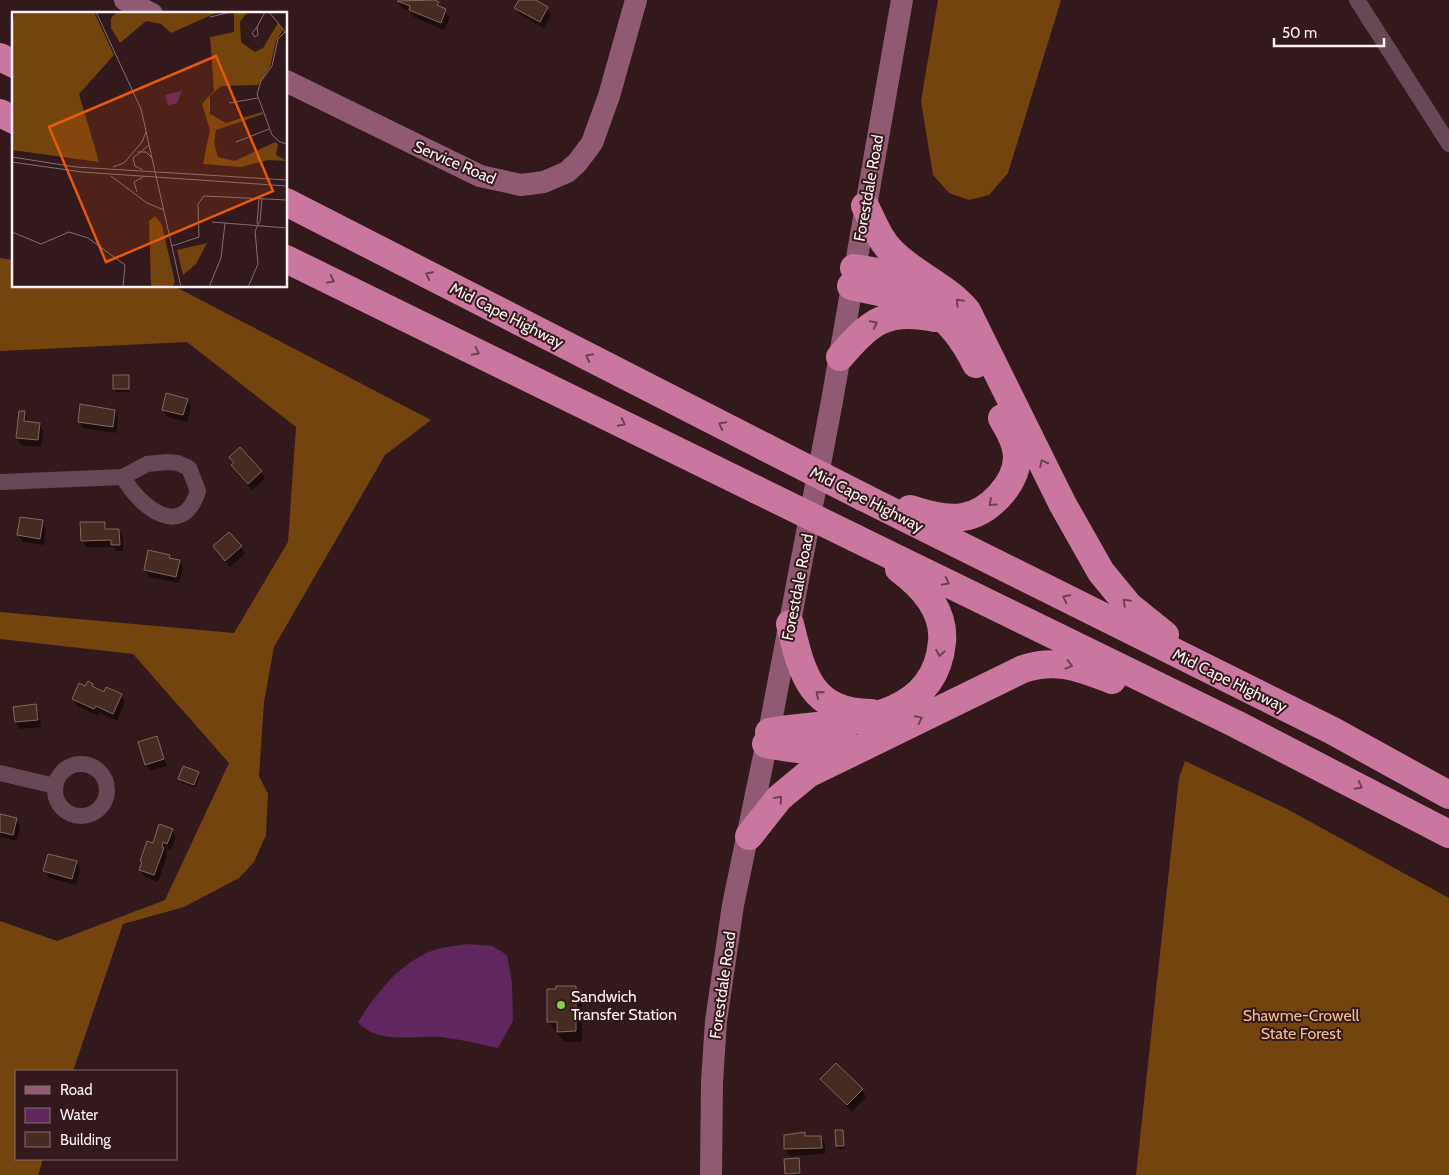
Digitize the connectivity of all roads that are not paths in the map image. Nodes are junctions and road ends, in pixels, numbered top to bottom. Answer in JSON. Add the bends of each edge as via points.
{"nodes":[{"id":1,"x":127,"y":0,"type":"edge"},
{"id":2,"x":636,"y":0,"type":"edge"},
{"id":3,"x":902,"y":0,"type":"edge"},
{"id":4,"x":1357,"y":0,"type":"edge"},
{"id":5,"x":148,"y":12,"type":"edge"},
{"id":6,"x":0,"y":57,"type":"edge"},
{"id":7,"x":12,"y":63,"type":"edge"},
{"id":8,"x":288,"y":82,"type":"edge"},
{"id":9,"x":0,"y":113,"type":"edge"},
{"id":10,"x":12,"y":119,"type":"edge"},
{"id":11,"x":1449,"y":144,"type":"edge"},
{"id":12,"x":288,"y":203,"type":"edge"},
{"id":13,"x":865,"y":206,"type":"junction"},
{"id":14,"x":288,"y":261,"type":"edge"},
{"id":15,"x":853,"y":277,"type":"junction"},
{"id":16,"x":931,"y":281,"type":"junction"},
{"id":17,"x":949,"y":321,"type":"junction"},
{"id":18,"x":840,"y":357,"type":"junction"},
{"id":19,"x":122,"y":477,"type":"dead end"},
{"id":20,"x":0,"y":482,"type":"edge"},
{"id":21,"x":863,"y":497,"type":"junction"},
{"id":22,"x":855,"y":538,"type":"junction"},
{"id":23,"x":790,"y":624,"type":"junction"},
{"id":24,"x":1219,"y":675,"type":"junction"},
{"id":25,"x":880,"y":713,"type":"junction"},
{"id":26,"x":768,"y":738,"type":"junction"},
{"id":27,"x":875,"y":741,"type":"junction"},
{"id":28,"x":1315,"y":764,"type":"junction"},
{"id":29,"x":0,"y":773,"type":"edge"},
{"id":30,"x":55,"y":786,"type":"dead end"},
{"id":31,"x":1449,"y":795,"type":"edge"},
{"id":32,"x":1449,"y":834,"type":"edge"},
{"id":33,"x":748,"y":836,"type":"junction"},
{"id":34,"x":711,"y":1175,"type":"edge"}],
"edges":[{"from":1,"to":5,"type":"main road"},
{"from":2,"to":8,"type":"main road","name":"Service Road","via":[[592,143],[567,172],[533,185],[508,184],[480,176]]},
{"from":3,"to":13,"type":"main road","name":"Forestdale Road"},
{"from":4,"to":11,"type":"street"},
{"from":6,"to":7,"type":"highway"},
{"from":9,"to":10,"type":"highway"},
{"from":21,"to":12,"type":"highway","name":"Mid Cape Highway","one_way":true,"bridge":true},
{"from":13,"to":15,"type":"main road","name":"Forestdale Road"},
{"from":13,"to":16,"type":"highway","via":[[890,251]]},
{"from":14,"to":22,"type":"highway","one_way":true,"bridge":true},
{"from":15,"to":16,"type":"highway"},
{"from":15,"to":17,"type":"highway","via":[[926,305]]},
{"from":15,"to":18,"type":"main road","name":"Forestdale Road"},
{"from":24,"to":16,"type":"highway","one_way":true,"via":[[1145,620],[1100,572],[1062,503],[974,322],[960,302]]},
{"from":18,"to":17,"type":"highway","one_way":true,"via":[[867,327],[888,318],[910,315]]},
{"from":17,"to":21,"type":"highway","one_way":true,"via":[[963,339],[1013,440],[1017,457],[1012,475],[995,501],[966,517],[943,517]]},
{"from":18,"to":23,"type":"main road","name":"Forestdale Road"},
{"from":19,"to":20,"type":"street"},
{"from":24,"to":21,"type":"highway","name":"Mid Cape Highway","one_way":true},
{"from":22,"to":25,"type":"highway","one_way":true,"via":[[924,590],[941,627],[940,656],[927,684],[901,706]]},
{"from":22,"to":28,"type":"highway","one_way":true},
{"from":25,"to":23,"type":"highway","one_way":true,"via":[[847,710],[819,695],[803,673]]},
{"from":23,"to":26,"type":"main road","name":"Forestdale Road"},
{"from":24,"to":31,"type":"highway","name":"Mid Cape Highway","via":[[1346,738]]},
{"from":25,"to":26,"type":"highway"},
{"from":26,"to":27,"type":"highway","via":[[831,752]]},
{"from":26,"to":33,"type":"main road","name":"Forestdale Road"},
{"from":27,"to":28,"type":"highway","one_way":true,"via":[[1023,669],[1060,663],[1104,677],[1211,724]]},
{"from":33,"to":27,"type":"highway","one_way":true,"via":[[779,798],[798,781]]},
{"from":28,"to":32,"type":"highway","one_way":true},
{"from":29,"to":30,"type":"street"},
{"from":33,"to":34,"type":"main road","name":"Forestdale Road","via":[[733,905],[716,1020]]}]}
